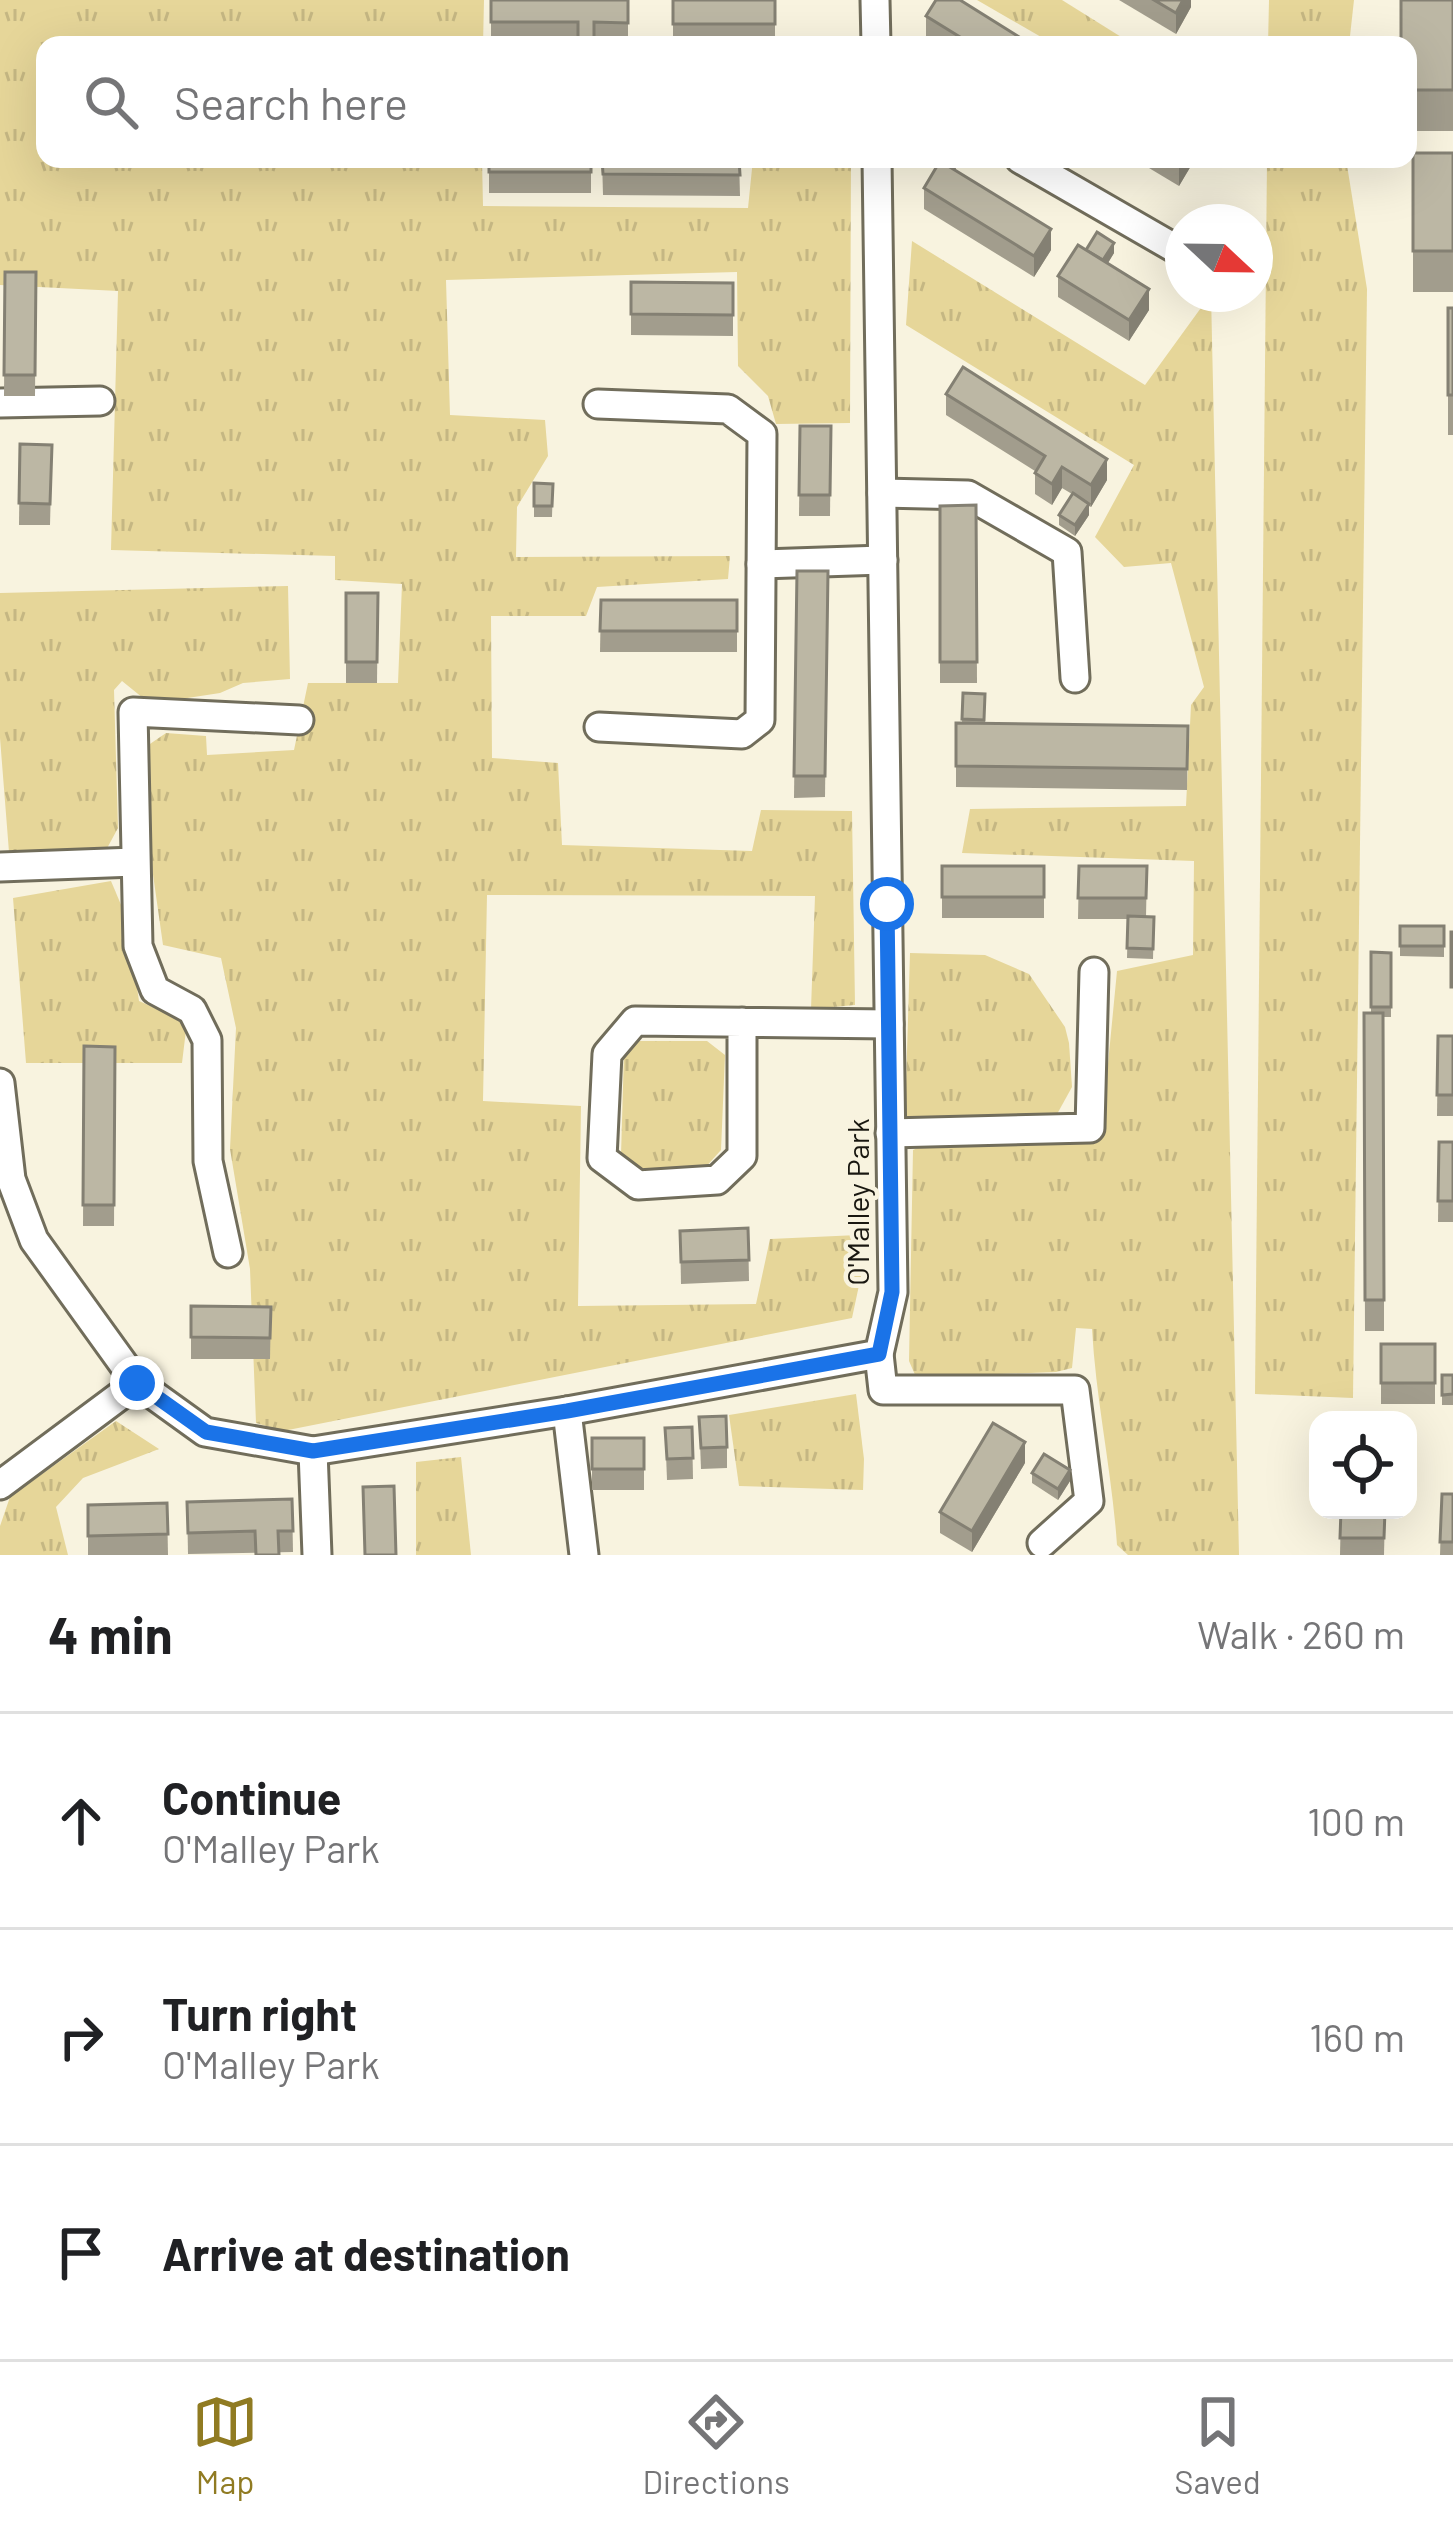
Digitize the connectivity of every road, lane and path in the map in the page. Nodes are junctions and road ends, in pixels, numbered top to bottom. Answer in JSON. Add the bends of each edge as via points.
{"nodes":[{"id":1,"x":875,"y":0,"type":"edge"},
{"id":2,"x":876,"y":36,"type":"edge"},
{"id":3,"x":877,"y":168,"type":"edge"},
{"id":4,"x":1036,"y":168,"type":"edge"},
{"id":5,"x":1165,"y":243,"type":"edge"},
{"id":6,"x":100,"y":401,"type":"dead end"},
{"id":7,"x":0,"y":403,"type":"edge"},
{"id":8,"x":598,"y":404,"type":"dead end"},
{"id":9,"x":882,"y":493,"type":"junction"},
{"id":10,"x":883,"y":560,"type":"junction"},
{"id":11,"x":761,"y":564,"type":"junction"},
{"id":12,"x":1075,"y":678,"type":"dead end"},
{"id":13,"x":299,"y":721,"type":"dead end"},
{"id":14,"x":598,"y":727,"type":"dead end"},
{"id":15,"x":135,"y":862,"type":"junction"},
{"id":16,"x":0,"y":868,"type":"edge"},
{"id":17,"x":1094,"y":972,"type":"dead end"},
{"id":18,"x":742,"y":1022,"type":"junction"},
{"id":19,"x":889,"y":1024,"type":"junction"},
{"id":20,"x":0,"y":1083,"type":"edge"},
{"id":21,"x":890,"y":1133,"type":"junction"},
{"id":22,"x":228,"y":1252,"type":"dead end"},
{"id":23,"x":879,"y":1354,"type":"junction"},
{"id":24,"x":137,"y":1383,"type":"junction"},
{"id":25,"x":567,"y":1411,"type":"junction"},
{"id":26,"x":313,"y":1451,"type":"junction"},
{"id":27,"x":0,"y":1485,"type":"edge"},
{"id":28,"x":1042,"y":1543,"type":"dead end"},
{"id":29,"x":316,"y":1555,"type":"edge"},
{"id":30,"x":584,"y":1555,"type":"edge"}],
"edges":[{"from":1,"to":2,"type":"street"},
{"from":3,"to":9,"type":"street","name":"O'Malley Park"},
{"from":4,"to":5,"type":"street"},
{"from":6,"to":7,"type":"street"},
{"from":8,"to":11,"type":"street","via":[[728,410],[762,434]]},
{"from":9,"to":10,"type":"street","name":"O'Malley Park"},
{"from":9,"to":12,"type":"street","via":[[968,495],[1067,552]]},
{"from":10,"to":11,"type":"street"},
{"from":10,"to":19,"type":"street","name":"O'Malley Park"},
{"from":11,"to":14,"type":"street","via":[[760,720],[742,734]]},
{"from":13,"to":15,"type":"street","via":[[133,712]]},
{"from":15,"to":16,"type":"street"},
{"from":15,"to":22,"type":"street","via":[[138,946],[155,990],[192,1010],[207,1040],[208,1161]]},
{"from":17,"to":21,"type":"street","via":[[1090,1128]]},
{"from":18,"to":18,"type":"street","via":[[742,1156],[730,1168],[717,1180],[638,1185],[602,1158],[607,1054],[634,1022]]},
{"from":18,"to":19,"type":"street"},
{"from":19,"to":21,"type":"street","name":"O'Malley Park"},
{"from":20,"to":24,"type":"street","via":[[21,1213]]},
{"from":21,"to":23,"type":"street","name":"O'Malley Park","via":[[892,1292]]},
{"from":23,"to":25,"type":"street"},
{"from":23,"to":28,"type":"street","via":[[883,1390],[1075,1390],[1089,1501]]},
{"from":24,"to":26,"type":"street","via":[[206,1432]]},
{"from":24,"to":27,"type":"street"},
{"from":25,"to":26,"type":"street"},
{"from":25,"to":30,"type":"street"},
{"from":26,"to":29,"type":"street"}]}
